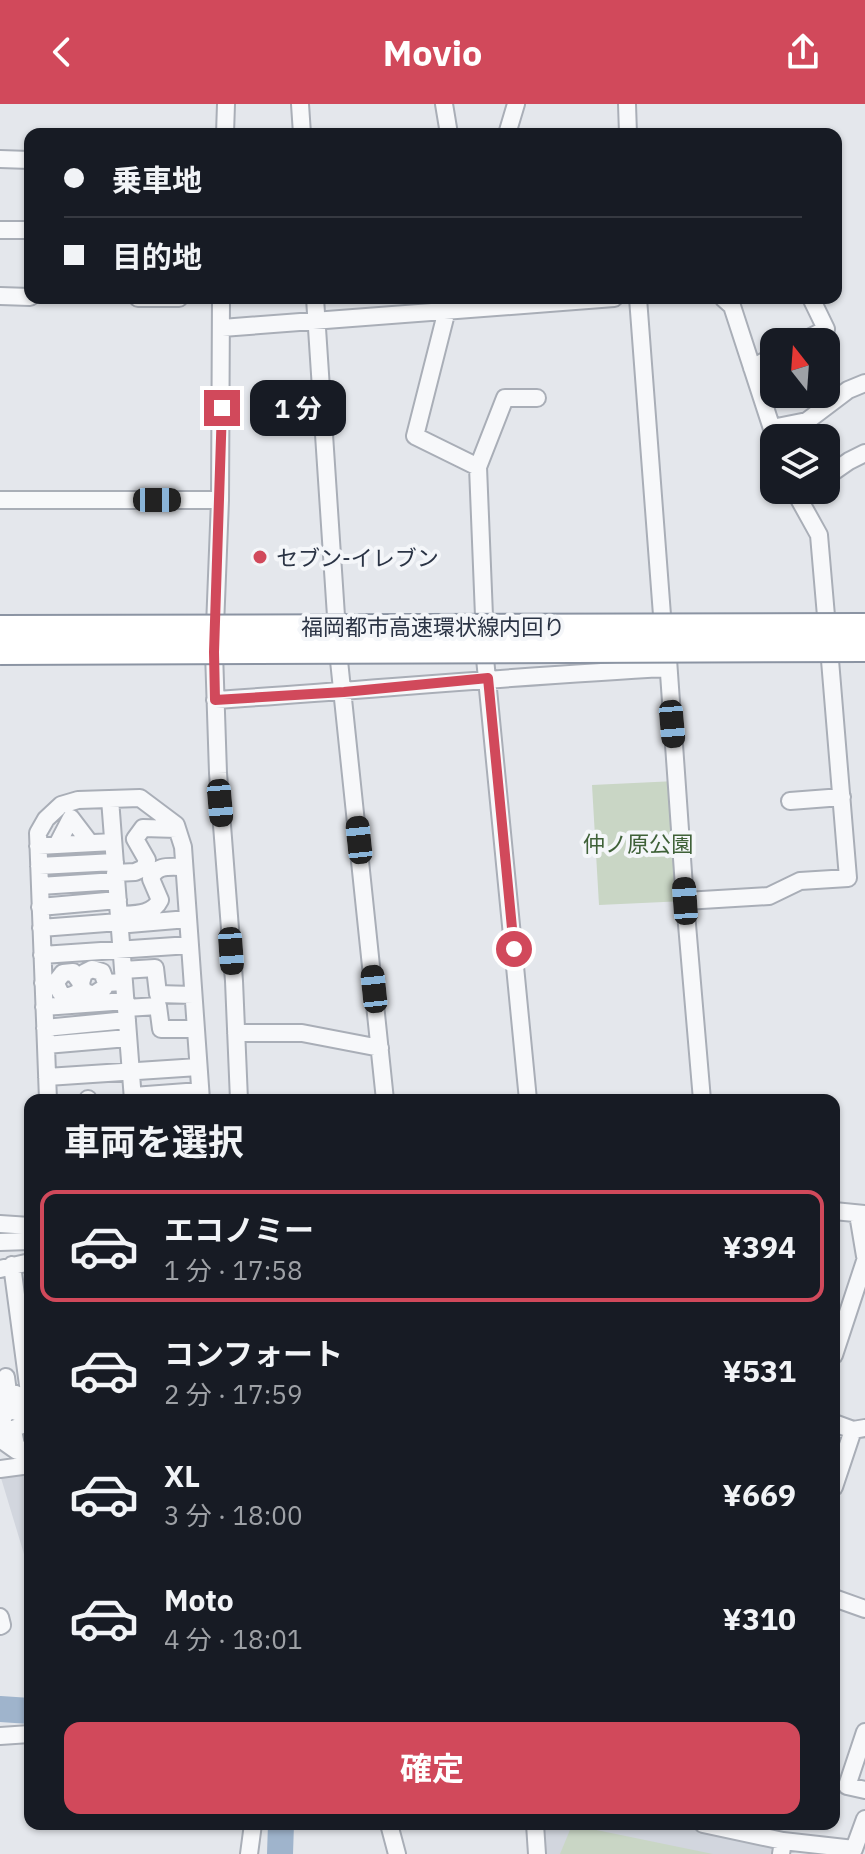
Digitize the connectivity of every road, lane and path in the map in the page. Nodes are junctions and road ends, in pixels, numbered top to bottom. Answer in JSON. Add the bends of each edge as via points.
{"nodes":[{"id":1,"x":226,"y":104,"type":"edge"},
{"id":2,"x":300,"y":104,"type":"edge"},
{"id":3,"x":444,"y":104,"type":"edge"},
{"id":4,"x":516,"y":104,"type":"edge"},
{"id":5,"x":627,"y":104,"type":"edge"},
{"id":6,"x":223,"y":128,"type":"edge"},
{"id":7,"x":302,"y":128,"type":"edge"},
{"id":8,"x":448,"y":128,"type":"edge"},
{"id":9,"x":509,"y":128,"type":"edge"},
{"id":10,"x":628,"y":128,"type":"edge"},
{"id":11,"x":0,"y":159,"type":"edge"},
{"id":12,"x":24,"y":160,"type":"edge"},
{"id":13,"x":0,"y":230,"type":"edge"},
{"id":14,"x":24,"y":230,"type":"edge"},
{"id":15,"x":0,"y":296,"type":"edge"},
{"id":16,"x":24,"y":297,"type":"edge"},
{"id":17,"x":221,"y":304,"type":"edge"},
{"id":18,"x":316,"y":304,"type":"edge"},
{"id":19,"x":449,"y":304,"type":"edge"},
{"id":20,"x":638,"y":304,"type":"edge"},
{"id":21,"x":730,"y":304,"type":"edge"},
{"id":22,"x":814,"y":304,"type":"edge"},
{"id":23,"x":317,"y":321,"type":"junction"},
{"id":24,"x":222,"y":328,"type":"junction"},
{"id":25,"x":826,"y":328,"type":"edge"},
{"id":26,"x":760,"y":364,"type":"edge"},
{"id":27,"x":752,"y":368,"type":"junction"},
{"id":28,"x":865,"y":383,"type":"edge"},
{"id":29,"x":537,"y":398,"type":"dead end"},
{"id":30,"x":771,"y":424,"type":"edge"},
{"id":31,"x":799,"y":424,"type":"edge"},
{"id":32,"x":865,"y":453,"type":"edge"},
{"id":33,"x":478,"y":467,"type":"junction"},
{"id":34,"x":840,"y":467,"type":"edge"},
{"id":35,"x":0,"y":500,"type":"edge"},
{"id":36,"x":220,"y":500,"type":"junction"},
{"id":37,"x":805,"y":504,"type":"edge"},
{"id":38,"x":662,"y":615,"type":"dead end"},
{"id":39,"x":336,"y":616,"type":"dead end"},
{"id":40,"x":484,"y":616,"type":"dead end"},
{"id":41,"x":826,"y":616,"type":"dead end"},
{"id":42,"x":865,"y":626,"type":"edge"},
{"id":43,"x":0,"y":628,"type":"edge"},
{"id":44,"x":668,"y":647,"type":"dead end"},
{"id":45,"x":484,"y":648,"type":"dead end"},
{"id":46,"x":829,"y":648,"type":"dead end"},
{"id":47,"x":865,"y":649,"type":"edge"},
{"id":48,"x":338,"y":651,"type":"dead end"},
{"id":49,"x":0,"y":652,"type":"edge"},
{"id":50,"x":667,"y":668,"type":"junction"},
{"id":51,"x":488,"y":678,"type":"junction"},
{"id":52,"x":344,"y":692,"type":"junction"},
{"id":53,"x":215,"y":700,"type":"junction"},
{"id":54,"x":842,"y":797,"type":"junction"},
{"id":55,"x":110,"y":799,"type":"junction"},
{"id":56,"x":790,"y":801,"type":"dead end"},
{"id":57,"x":177,"y":829,"type":"junction"},
{"id":58,"x":113,"y":842,"type":"junction"},
{"id":59,"x":90,"y":843,"type":"junction"},
{"id":60,"x":57,"y":845,"type":"junction"},
{"id":61,"x":38,"y":846,"type":"junction"},
{"id":62,"x":39,"y":866,"type":"junction"},
{"id":63,"x":184,"y":867,"type":"junction"},
{"id":64,"x":115,"y":872,"type":"junction"},
{"id":65,"x":40,"y":886,"type":"junction"},
{"id":66,"x":685,"y":901,"type":"junction"},
{"id":67,"x":40,"y":907,"type":"junction"},
{"id":68,"x":119,"y":916,"type":"junction"},
{"id":69,"x":188,"y":919,"type":"junction"},
{"id":70,"x":86,"y":920,"type":"junction"},
{"id":71,"x":141,"y":923,"type":"junction"},
{"id":72,"x":41,"y":928,"type":"junction"},
{"id":73,"x":190,"y":945,"type":"junction"},
{"id":74,"x":159,"y":947,"type":"junction"},
{"id":75,"x":121,"y":949,"type":"junction"},
{"id":76,"x":42,"y":955,"type":"junction"},
{"id":77,"x":124,"y":976,"type":"junction"},
{"id":78,"x":50,"y":983,"type":"junction"},
{"id":79,"x":193,"y":995,"type":"junction"},
{"id":80,"x":44,"y":1007,"type":"junction"},
{"id":81,"x":126,"y":1009,"type":"junction"},
{"id":82,"x":45,"y":1028,"type":"junction"},
{"id":83,"x":196,"y":1029,"type":"junction"},
{"id":84,"x":236,"y":1033,"type":"junction"},
{"id":85,"x":128,"y":1038,"type":"junction"},
{"id":86,"x":46,"y":1045,"type":"junction"},
{"id":87,"x":380,"y":1048,"type":"junction"},
{"id":88,"x":198,"y":1067,"type":"junction"},
{"id":89,"x":131,"y":1072,"type":"junction"},
{"id":90,"x":47,"y":1077,"type":"junction"},
{"id":91,"x":48,"y":1094,"type":"edge"},
{"id":92,"x":133,"y":1094,"type":"edge"},
{"id":93,"x":200,"y":1094,"type":"edge"},
{"id":94,"x":239,"y":1094,"type":"edge"},
{"id":95,"x":384,"y":1094,"type":"edge"},
{"id":96,"x":527,"y":1094,"type":"edge"},
{"id":97,"x":701,"y":1094,"type":"edge"},
{"id":98,"x":840,"y":1212,"type":"edge"},
{"id":99,"x":862,"y":1214,"type":"edge"},
{"id":100,"x":0,"y":1224,"type":"edge"},
{"id":101,"x":24,"y":1226,"type":"edge"},
{"id":102,"x":24,"y":1241,"type":"edge"},
{"id":103,"x":0,"y":1242,"type":"edge"},
{"id":104,"x":865,"y":1258,"type":"edge"},
{"id":105,"x":6,"y":1267,"type":"edge"},
{"id":106,"x":16,"y":1302,"type":"edge"},
{"id":107,"x":24,"y":1331,"type":"edge"},
{"id":108,"x":840,"y":1336,"type":"edge"},
{"id":109,"x":24,"y":1375,"type":"edge"},
{"id":110,"x":5,"y":1382,"type":"edge"},
{"id":111,"x":859,"y":1429,"type":"edge"},
{"id":112,"x":6,"y":1434,"type":"edge"},
{"id":113,"x":23,"y":1450,"type":"edge"},
{"id":114,"x":24,"y":1466,"type":"edge"},
{"id":115,"x":0,"y":1469,"type":"edge"},
{"id":116,"x":840,"y":1473,"type":"edge"},
{"id":117,"x":840,"y":1600,"type":"edge"},
{"id":118,"x":865,"y":1609,"type":"edge"},
{"id":119,"x":0,"y":1617,"type":"edge"},
{"id":120,"x":0,"y":1626,"type":"edge"},
{"id":121,"x":865,"y":1732,"type":"edge"},
{"id":122,"x":24,"y":1734,"type":"edge"},
{"id":123,"x":0,"y":1736,"type":"edge"},
{"id":124,"x":865,"y":1790,"type":"edge"},
{"id":125,"x":863,"y":1829,"type":"edge"},
{"id":126,"x":252,"y":1830,"type":"edge"},
{"id":127,"x":391,"y":1830,"type":"edge"},
{"id":128,"x":535,"y":1830,"type":"edge"},
{"id":129,"x":726,"y":1830,"type":"edge"},
{"id":130,"x":782,"y":1848,"type":"edge"},
{"id":131,"x":249,"y":1854,"type":"edge"},
{"id":132,"x":397,"y":1854,"type":"edge"},
{"id":133,"x":537,"y":1854,"type":"edge"}],
"edges":[{"from":1,"to":6,"type":"street"},
{"from":2,"to":7,"type":"street"},
{"from":3,"to":8,"type":"street"},
{"from":4,"to":9,"type":"street"},
{"from":5,"to":10,"type":"street"},
{"from":11,"to":12,"type":"street"},
{"from":13,"to":14,"type":"street"},
{"from":15,"to":16,"type":"street"},
{"from":17,"to":24,"type":"street"},
{"from":18,"to":23,"type":"street"},
{"from":19,"to":23,"type":"street"},
{"from":19,"to":33,"type":"street","via":[[415,436]]},
{"from":20,"to":38,"type":"street"},
{"from":21,"to":27,"type":"street"},
{"from":22,"to":25,"type":"street"},
{"from":23,"to":24,"type":"street"},
{"from":23,"to":39,"type":"street"},
{"from":24,"to":36,"type":"street"},
{"from":26,"to":27,"type":"street"},
{"from":27,"to":30,"type":"street"},
{"from":28,"to":31,"type":"street"},
{"from":29,"to":33,"type":"street","via":[[505,398]]},
{"from":32,"to":34,"type":"street"},
{"from":33,"to":40,"type":"street"},
{"from":35,"to":36,"type":"street"},
{"from":36,"to":53,"type":"street"},
{"from":37,"to":41,"type":"street","via":[[819,535]]},
{"from":42,"to":43,"type":"highway","name":"福岡都市高速環状線内回り","bridge":true},
{"from":44,"to":50,"type":"street"},
{"from":45,"to":51,"type":"street"},
{"from":46,"to":54,"type":"street"},
{"from":47,"to":49,"type":"highway","bridge":true},
{"from":48,"to":52,"type":"street"},
{"from":50,"to":51,"type":"street"},
{"from":50,"to":66,"type":"street"},
{"from":51,"to":52,"type":"street"},
{"from":51,"to":96,"type":"street"},
{"from":52,"to":53,"type":"street"},
{"from":52,"to":87,"type":"street"},
{"from":53,"to":84,"type":"street"},
{"from":54,"to":56,"type":"street"},
{"from":54,"to":66,"type":"street","via":[[848,878],[800,881],[769,896]]},
{"from":55,"to":57,"type":"street","via":[[140,798]]},
{"from":55,"to":58,"type":"street"},
{"from":55,"to":61,"type":"street","via":[[61,805],[38,833]]},
{"from":57,"to":63,"type":"street"},
{"from":57,"to":64,"type":"street","via":[[143,828],[135,839],[147,860],[144,868]]},
{"from":58,"to":59,"type":"street"},
{"from":58,"to":64,"type":"street"},
{"from":59,"to":60,"type":"street"},
{"from":59,"to":60,"type":"street","via":[[71,818]]},
{"from":60,"to":61,"type":"street"},
{"from":61,"to":62,"type":"street"},
{"from":62,"to":64,"type":"street"},
{"from":62,"to":65,"type":"street"},
{"from":63,"to":68,"type":"street","via":[[153,873],[160,900],[151,911]]},
{"from":63,"to":69,"type":"street"},
{"from":64,"to":65,"type":"street"},
{"from":64,"to":68,"type":"street"},
{"from":65,"to":67,"type":"street"},
{"from":66,"to":97,"type":"street"},
{"from":67,"to":70,"type":"street"},
{"from":67,"to":72,"type":"street"},
{"from":68,"to":70,"type":"street"},
{"from":68,"to":71,"type":"street"},
{"from":68,"to":75,"type":"street"},
{"from":69,"to":71,"type":"street"},
{"from":69,"to":73,"type":"street"},
{"from":70,"to":72,"type":"street"},
{"from":71,"to":74,"type":"street"},
{"from":72,"to":76,"type":"street"},
{"from":73,"to":74,"type":"street"},
{"from":73,"to":79,"type":"street"},
{"from":74,"to":75,"type":"street"},
{"from":75,"to":76,"type":"street"},
{"from":75,"to":77,"type":"street"},
{"from":76,"to":78,"type":"street"},
{"from":77,"to":78,"type":"street","via":[[93,995],[83,991],[73,972]]},
{"from":77,"to":79,"type":"street","via":[[155,968],[158,994]]},
{"from":77,"to":81,"type":"street"},
{"from":78,"to":80,"type":"street"},
{"from":79,"to":83,"type":"street"},
{"from":80,"to":81,"type":"street"},
{"from":80,"to":82,"type":"street"},
{"from":81,"to":82,"type":"street"},
{"from":81,"to":83,"type":"street","via":[[158,1006],[161,1029]]},
{"from":81,"to":85,"type":"street"},
{"from":82,"to":86,"type":"street"},
{"from":83,"to":88,"type":"street"},
{"from":84,"to":87,"type":"street","via":[[302,1033]]},
{"from":84,"to":94,"type":"street"},
{"from":85,"to":86,"type":"street"},
{"from":85,"to":89,"type":"street"},
{"from":86,"to":90,"type":"street"},
{"from":87,"to":95,"type":"street"},
{"from":88,"to":89,"type":"street"},
{"from":88,"to":93,"type":"street"},
{"from":89,"to":90,"type":"street"},
{"from":89,"to":92,"type":"street"},
{"from":90,"to":91,"type":"street"},
{"from":98,"to":99,"type":"street"},
{"from":99,"to":104,"type":"street"},
{"from":100,"to":101,"type":"street"},
{"from":102,"to":103,"type":"street"},
{"from":104,"to":108,"type":"street"},
{"from":105,"to":106,"type":"street"},
{"from":106,"to":107,"type":"street"},
{"from":109,"to":110,"type":"street"},
{"from":110,"to":112,"type":"street","via":[[20,1400],[11,1410],[23,1420]]},
{"from":111,"to":116,"type":"street"},
{"from":112,"to":113,"type":"street"},
{"from":114,"to":115,"type":"street"},
{"from":117,"to":118,"type":"street"},
{"from":119,"to":120,"type":"street"},
{"from":121,"to":124,"type":"street","via":[[847,1786]]},
{"from":122,"to":123,"type":"street"},
{"from":125,"to":130,"type":"street","via":[[854,1849]]},
{"from":126,"to":131,"type":"street"},
{"from":127,"to":132,"type":"street"},
{"from":128,"to":133,"type":"street"},
{"from":129,"to":130,"type":"street"}]}
